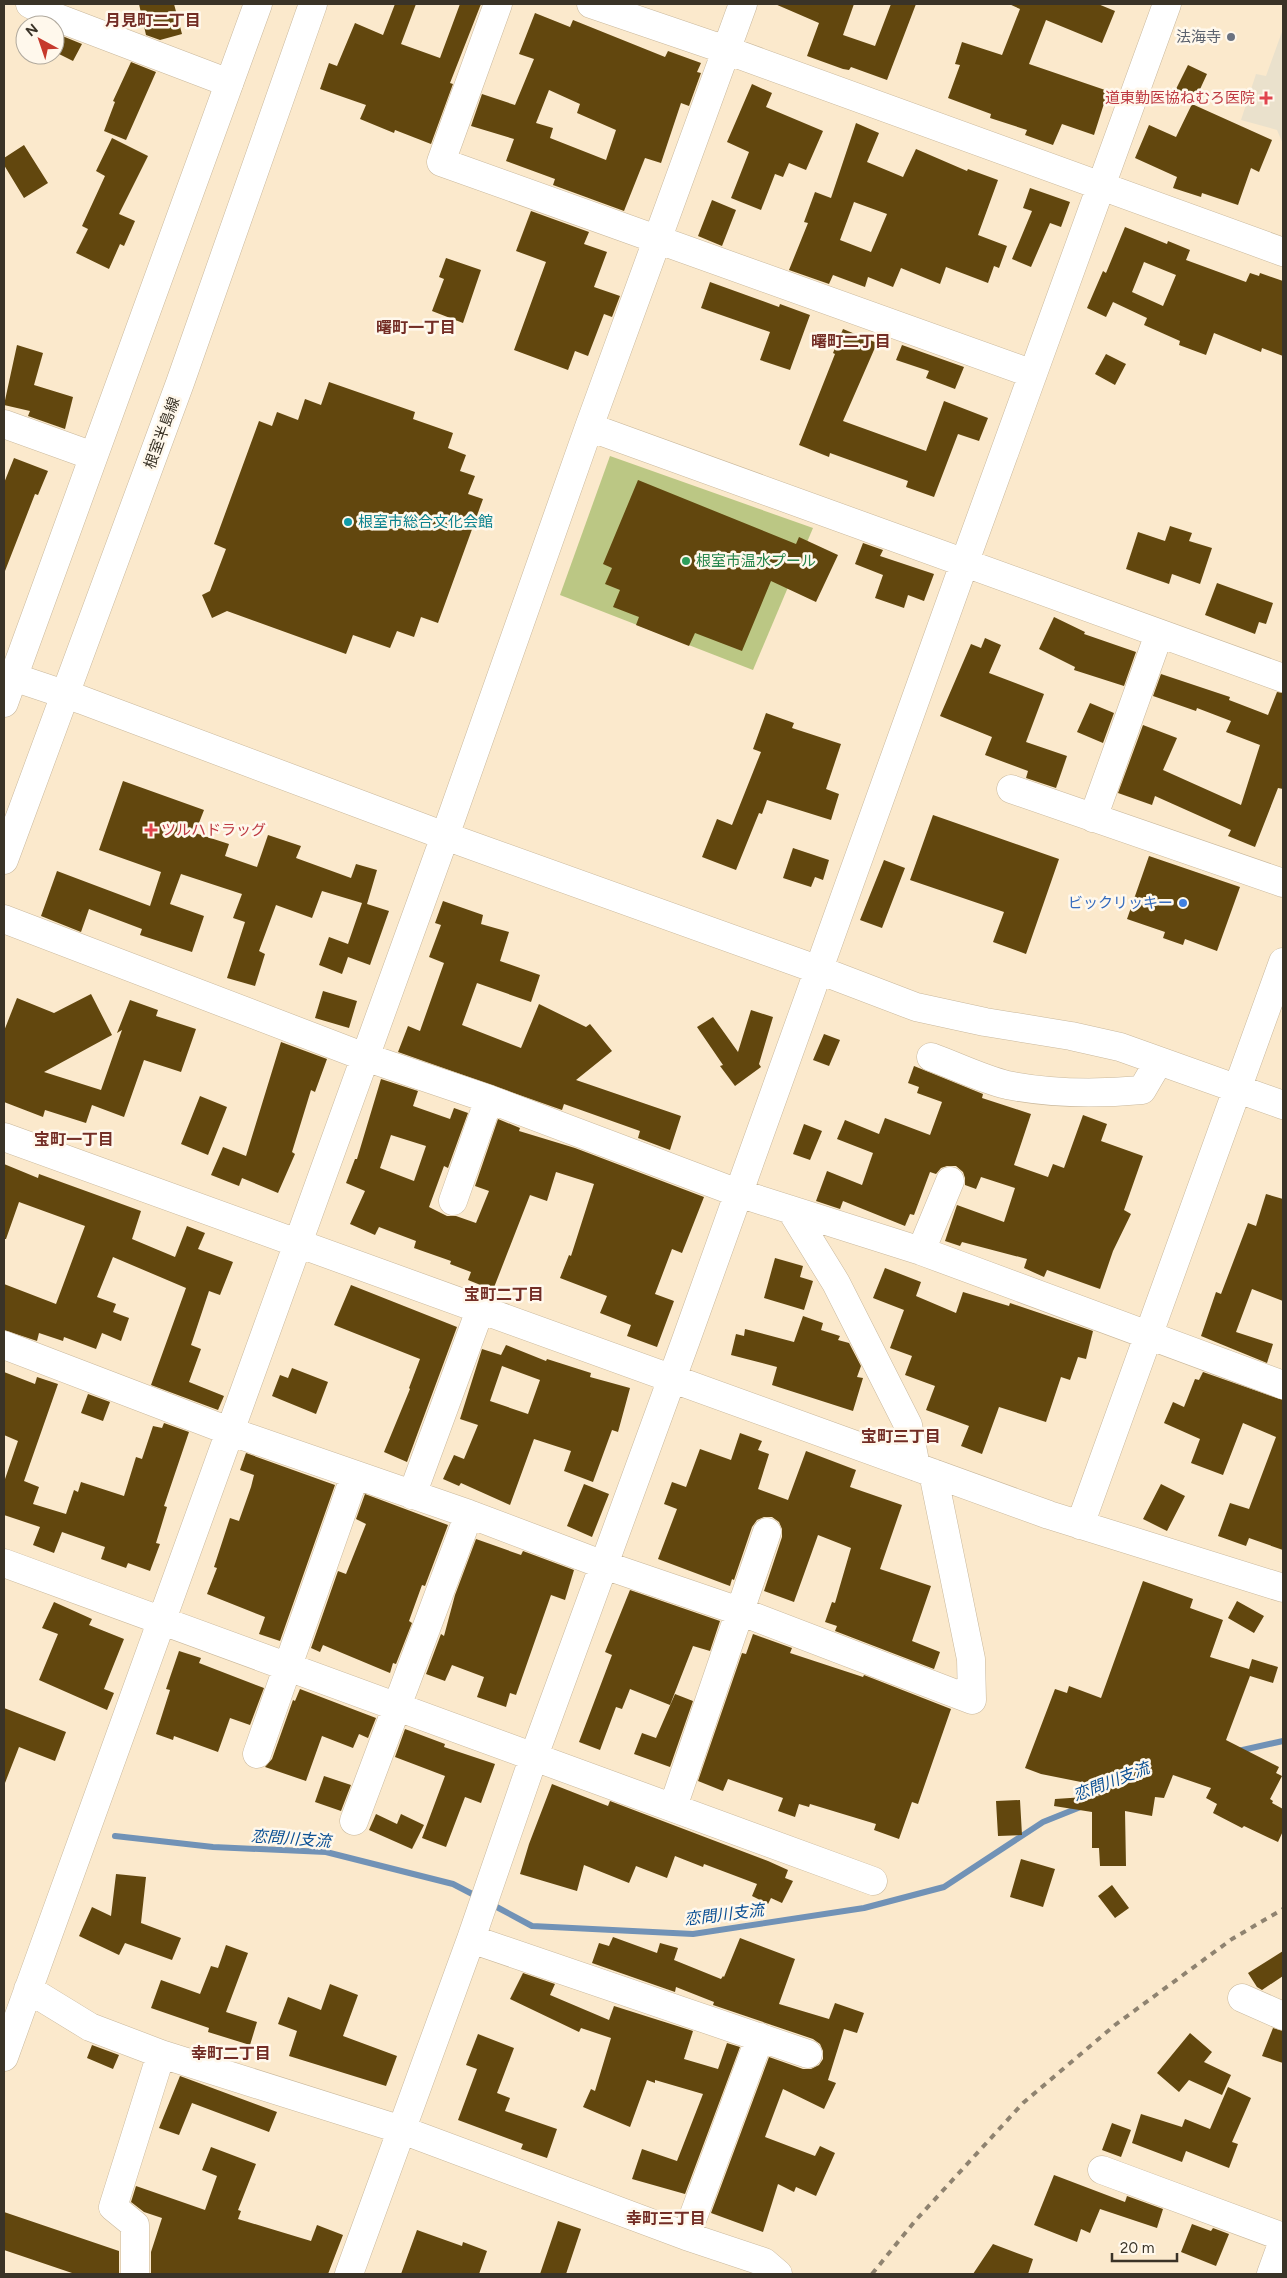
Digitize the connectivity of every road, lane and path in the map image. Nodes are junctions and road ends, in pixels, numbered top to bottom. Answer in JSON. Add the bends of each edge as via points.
{"nodes":[{"id":1,"x":30,"y":4,"type":"edge"},
{"id":2,"x":258,"y":4,"type":"edge"},
{"id":3,"x":313,"y":4,"type":"edge"},
{"id":4,"x":498,"y":4,"type":"edge"},
{"id":5,"x":591,"y":4,"type":"edge"},
{"id":6,"x":743,"y":4,"type":"edge"},
{"id":7,"x":1167,"y":4,"type":"edge"},
{"id":8,"x":726,"y":50,"type":"junction"},
{"id":9,"x":229,"y":83,"type":"junction"},
{"id":10,"x":1102,"y":186,"type":"junction"},
{"id":11,"x":656,"y":241,"type":"junction"},
{"id":12,"x":1283,"y":252,"type":"edge"},
{"id":13,"x":1033,"y":374,"type":"junction"},
{"id":14,"x":4,"y":424,"type":"edge"},
{"id":15,"x":589,"y":427,"type":"junction"},
{"id":16,"x":93,"y":456,"type":"junction"},
{"id":17,"x":964,"y":564,"type":"junction"},
{"id":18,"x":1159,"y":634,"type":"junction"},
{"id":19,"x":13,"y":677,"type":"junction"},
{"id":20,"x":1283,"y":678,"type":"edge"},
{"id":21,"x":65,"y":694,"type":"junction"},
{"id":22,"x":4,"y":703,"type":"edge"},
{"id":23,"x":1011,"y":788,"type":"dead end"},
{"id":24,"x":1093,"y":818,"type":"junction"},
{"id":25,"x":445,"y":836,"type":"junction"},
{"id":26,"x":4,"y":860,"type":"edge"},
{"id":27,"x":1283,"y":883,"type":"edge"},
{"id":28,"x":4,"y":919,"type":"edge"},
{"id":29,"x":1283,"y":962,"type":"edge"},
{"id":30,"x":819,"y":970,"type":"junction"},
{"id":31,"x":364,"y":1057,"type":"junction"},
{"id":32,"x":931,"y":1058,"type":"dead end"},
{"id":33,"x":1159,"y":1061,"type":"junction"},
{"id":34,"x":1237,"y":1088,"type":"junction"},
{"id":35,"x":489,"y":1099,"type":"junction"},
{"id":36,"x":1283,"y":1105,"type":"edge"},
{"id":37,"x":4,"y":1137,"type":"edge"},
{"id":38,"x":950,"y":1181,"type":"dead end"},
{"id":39,"x":738,"y":1193,"type":"junction"},
{"id":40,"x":453,"y":1201,"type":"dead end"},
{"id":41,"x":791,"y":1210,"type":"junction"},
{"id":42,"x":296,"y":1244,"type":"junction"},
{"id":43,"x":921,"y":1251,"type":"junction"},
{"id":44,"x":480,"y":1310,"type":"junction"},
{"id":45,"x":1149,"y":1336,"type":"junction"},
{"id":46,"x":4,"y":1345,"type":"edge"},
{"id":47,"x":671,"y":1379,"type":"junction"},
{"id":48,"x":1283,"y":1385,"type":"edge"},
{"id":49,"x":229,"y":1431,"type":"junction"},
{"id":50,"x":924,"y":1470,"type":"junction"},
{"id":51,"x":355,"y":1475,"type":"junction"},
{"id":52,"x":412,"y":1495,"type":"junction"},
{"id":53,"x":469,"y":1514,"type":"junction"},
{"id":54,"x":1080,"y":1525,"type":"junction"},
{"id":55,"x":767,"y":1532,"type":"dead end"},
{"id":56,"x":4,"y":1563,"type":"edge"},
{"id":57,"x":604,"y":1565,"type":"junction"},
{"id":58,"x":1283,"y":1588,"type":"edge"},
{"id":59,"x":739,"y":1611,"type":"junction"},
{"id":60,"x":160,"y":1620,"type":"junction"},
{"id":61,"x":287,"y":1666,"type":"junction"},
{"id":62,"x":398,"y":1707,"type":"junction"},
{"id":63,"x":257,"y":1754,"type":"dead end"},
{"id":64,"x":534,"y":1756,"type":"junction"},
{"id":65,"x":673,"y":1807,"type":"junction"},
{"id":66,"x":354,"y":1821,"type":"dead end"},
{"id":67,"x":873,"y":1881,"type":"dead end"},
{"id":68,"x":471,"y":1939,"type":"junction"},
{"id":69,"x":28,"y":1989,"type":"junction"},
{"id":70,"x":1242,"y":1998,"type":"dead end"},
{"id":71,"x":1283,"y":2016,"type":"edge"},
{"id":72,"x":760,"y":2037,"type":"junction"},
{"id":73,"x":162,"y":2054,"type":"junction"},
{"id":74,"x":808,"y":2054,"type":"dead end"},
{"id":75,"x":4,"y":2057,"type":"edge"},
{"id":76,"x":402,"y":2130,"type":"junction"},
{"id":77,"x":1102,"y":2170,"type":"dead end"},
{"id":78,"x":686,"y":2236,"type":"junction"},
{"id":79,"x":1283,"y":2237,"type":"edge"},
{"id":80,"x":1283,"y":2241,"type":"edge"},
{"id":81,"x":135,"y":2274,"type":"edge"},
{"id":82,"x":349,"y":2274,"type":"edge"},
{"id":83,"x":778,"y":2274,"type":"edge"},
{"id":84,"x":1271,"y":2274,"type":"edge"}],
"edges":[{"from":1,"to":9,"type":"street","via":[[53,16]]},
{"from":2,"to":9,"type":"street"},
{"from":3,"to":21,"type":"street","name":"根室半島線","via":[[180,382]]},
{"from":4,"to":11,"type":"street","via":[[441,162]]},
{"from":5,"to":8,"type":"street"},
{"from":6,"to":8,"type":"street"},
{"from":7,"to":10,"type":"street"},
{"from":8,"to":10,"type":"street"},
{"from":8,"to":11,"type":"street"},
{"from":9,"to":16,"type":"street"},
{"from":10,"to":12,"type":"street"},
{"from":10,"to":13,"type":"street"},
{"from":11,"to":13,"type":"street"},
{"from":11,"to":15,"type":"street"},
{"from":13,"to":17,"type":"street"},
{"from":14,"to":16,"type":"street"},
{"from":15,"to":17,"type":"street"},
{"from":15,"to":25,"type":"street"},
{"from":16,"to":19,"type":"street"},
{"from":17,"to":18,"type":"street"},
{"from":17,"to":30,"type":"street"},
{"from":18,"to":20,"type":"street"},
{"from":18,"to":24,"type":"street"},
{"from":19,"to":21,"type":"street"},
{"from":19,"to":22,"type":"street"},
{"from":21,"to":25,"type":"street"},
{"from":21,"to":26,"type":"street","name":"根室半島線"},
{"from":23,"to":24,"type":"street"},
{"from":24,"to":27,"type":"street"},
{"from":25,"to":30,"type":"street"},
{"from":25,"to":31,"type":"street"},
{"from":28,"to":31,"type":"street"},
{"from":29,"to":34,"type":"street"},
{"from":30,"to":33,"type":"street","via":[[916,1007],[1071,1036],[1120,1047]]},
{"from":30,"to":39,"type":"street"},
{"from":31,"to":35,"type":"street"},
{"from":31,"to":42,"type":"street"},
{"from":32,"to":33,"type":"street","via":[[1006,1085],[1048,1091],[1100,1092],[1142,1090]]},
{"from":33,"to":34,"type":"street"},
{"from":34,"to":36,"type":"street"},
{"from":34,"to":45,"type":"street"},
{"from":35,"to":39,"type":"street"},
{"from":35,"to":40,"type":"street"},
{"from":37,"to":42,"type":"street"},
{"from":38,"to":43,"type":"street"},
{"from":39,"to":41,"type":"street"},
{"from":39,"to":47,"type":"street"},
{"from":41,"to":43,"type":"street"},
{"from":41,"to":50,"type":"street","via":[[836,1283],[908,1425]]},
{"from":42,"to":44,"type":"street"},
{"from":42,"to":49,"type":"street"},
{"from":43,"to":45,"type":"street"},
{"from":44,"to":47,"type":"street"},
{"from":44,"to":52,"type":"street"},
{"from":45,"to":48,"type":"street"},
{"from":45,"to":54,"type":"street"},
{"from":46,"to":49,"type":"street"},
{"from":47,"to":50,"type":"street"},
{"from":47,"to":57,"type":"street"},
{"from":49,"to":51,"type":"street"},
{"from":49,"to":60,"type":"street"},
{"from":50,"to":54,"type":"street"},
{"from":50,"to":59,"type":"street","via":[[971,1659],[972,1700]]},
{"from":51,"to":52,"type":"street"},
{"from":51,"to":61,"type":"street"},
{"from":52,"to":53,"type":"street"},
{"from":53,"to":57,"type":"street"},
{"from":53,"to":62,"type":"street"},
{"from":54,"to":58,"type":"street"},
{"from":55,"to":59,"type":"street"},
{"from":56,"to":60,"type":"street"},
{"from":57,"to":59,"type":"street"},
{"from":57,"to":64,"type":"street"},
{"from":59,"to":65,"type":"street"},
{"from":60,"to":61,"type":"street"},
{"from":60,"to":69,"type":"street"},
{"from":61,"to":62,"type":"street"},
{"from":61,"to":63,"type":"street"},
{"from":62,"to":64,"type":"street"},
{"from":62,"to":66,"type":"street"},
{"from":64,"to":65,"type":"street"},
{"from":64,"to":68,"type":"street"},
{"from":65,"to":67,"type":"street"},
{"from":68,"to":72,"type":"street"},
{"from":68,"to":76,"type":"street"},
{"from":69,"to":73,"type":"street","via":[[90,2028]]},
{"from":69,"to":75,"type":"street"},
{"from":70,"to":71,"type":"street"},
{"from":72,"to":74,"type":"street"},
{"from":72,"to":78,"type":"street"},
{"from":73,"to":76,"type":"street"},
{"from":73,"to":81,"type":"street","via":[[113,2207],[135,2226]]},
{"from":76,"to":78,"type":"street"},
{"from":76,"to":82,"type":"street"},
{"from":77,"to":79,"type":"street"},
{"from":78,"to":83,"type":"street","via":[[764,2262]]},
{"from":80,"to":84,"type":"street"}]}
